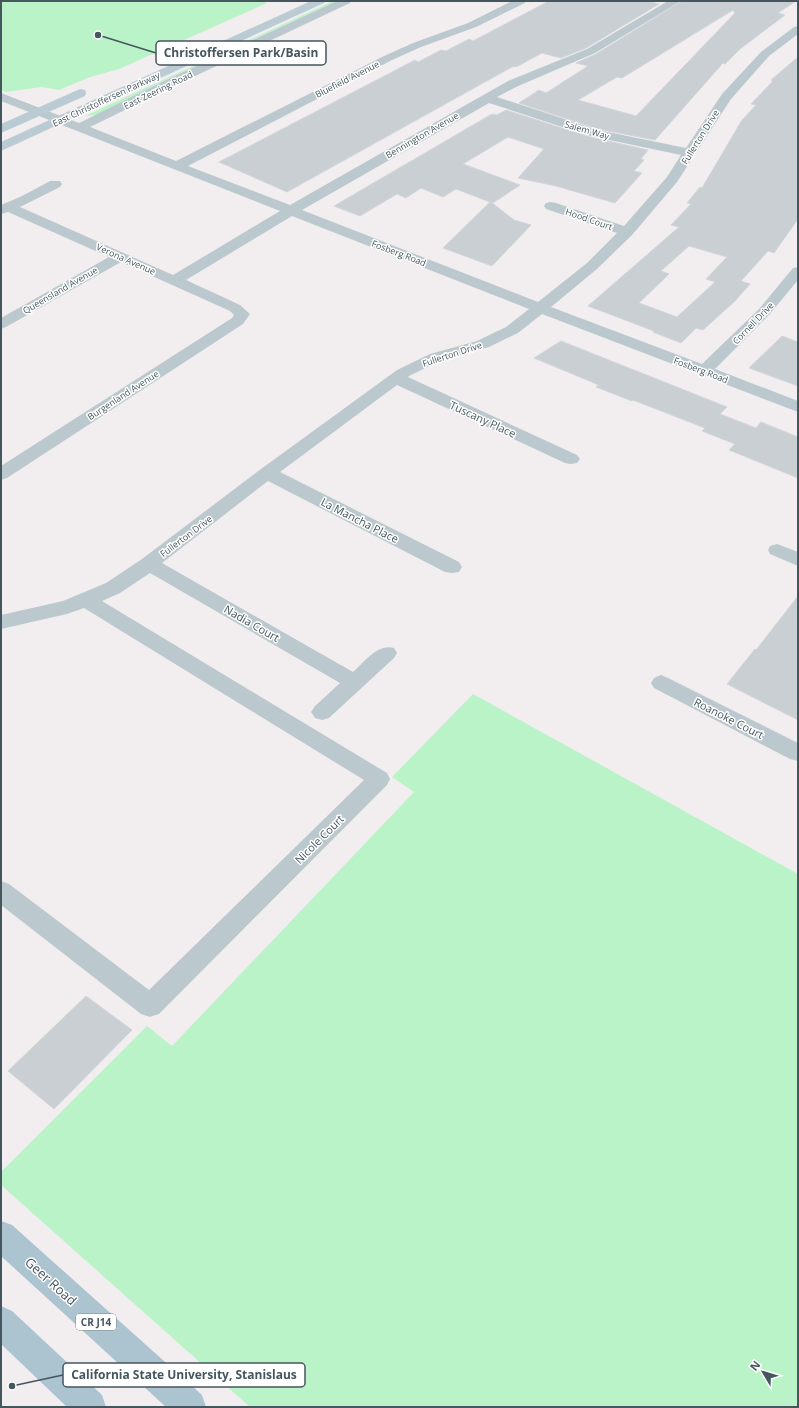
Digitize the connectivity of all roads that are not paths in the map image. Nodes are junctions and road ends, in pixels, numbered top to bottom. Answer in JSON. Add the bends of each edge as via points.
{"nodes":[{"id":1,"x":320,"y":1,"type":"edge"},
{"id":2,"x":346,"y":1,"type":"edge"},
{"id":3,"x":521,"y":1,"type":"edge"},
{"id":4,"x":676,"y":1,"type":"edge"},
{"id":5,"x":794,"y":35,"type":"edge"},
{"id":6,"x":91,"y":88,"type":"dead end"},
{"id":7,"x":1,"y":97,"type":"edge"},
{"id":8,"x":487,"y":98,"type":"junction"},
{"id":9,"x":39,"y":112,"type":"junction"},
{"id":10,"x":59,"y":120,"type":"junction"},
{"id":11,"x":79,"y":128,"type":"junction"},
{"id":12,"x":1,"y":130,"type":"edge"},
{"id":13,"x":1,"y":147,"type":"edge"},
{"id":14,"x":689,"y":153,"type":"junction"},
{"id":15,"x":177,"y":166,"type":"junction"},
{"id":16,"x":54,"y":184,"type":"dead end"},
{"id":17,"x":551,"y":206,"type":"dead end"},
{"id":18,"x":5,"y":208,"type":"edge"},
{"id":19,"x":290,"y":211,"type":"junction"},
{"id":20,"x":627,"y":232,"type":"junction"},
{"id":21,"x":120,"y":256,"type":"junction"},
{"id":22,"x":798,"y":271,"type":"edge"},
{"id":23,"x":174,"y":280,"type":"junction"},
{"id":24,"x":540,"y":308,"type":"junction"},
{"id":25,"x":242,"y":314,"type":"joint"},
{"id":26,"x":1,"y":324,"type":"edge"},
{"id":27,"x":704,"y":371,"type":"junction"},
{"id":28,"x":396,"y":378,"type":"junction"},
{"id":29,"x":798,"y":407,"type":"edge"},
{"id":30,"x":571,"y":460,"type":"dead end"},
{"id":31,"x":267,"y":473,"type":"junction"},
{"id":32,"x":1,"y":474,"type":"edge"},
{"id":33,"x":777,"y":550,"type":"dead end"},
{"id":34,"x":798,"y":560,"type":"edge"},
{"id":35,"x":149,"y":564,"type":"junction"},
{"id":36,"x":452,"y":567,"type":"dead end"},
{"id":37,"x":86,"y":600,"type":"junction"},
{"id":38,"x":1,"y":622,"type":"edge"},
{"id":39,"x":387,"y":653,"type":"dead end"},
{"id":40,"x":355,"y":682,"type":"junction"},
{"id":41,"x":660,"y":683,"type":"dead end"},
{"id":42,"x":322,"y":712,"type":"dead end"},
{"id":43,"x":798,"y":753,"type":"edge"},
{"id":44,"x":1,"y":891,"type":"edge"},
{"id":45,"x":1,"y":1236,"type":"edge"},
{"id":46,"x":1,"y":1322,"type":"edge"},
{"id":47,"x":90,"y":1407,"type":"edge"},
{"id":48,"x":190,"y":1407,"type":"edge"}],
"edges":[{"from":1,"to":10,"type":"street","name":"East Christoffersen Parkway"},
{"from":2,"to":11,"type":"street","name":"East Zeering Road"},
{"from":3,"to":15,"type":"street","name":"Bluefield Avenue","via":[[472,25],[388,58]]},
{"from":4,"to":8,"type":"street","name":"Bennington Avenue","via":[[592,50],[512,84]]},
{"from":5,"to":14,"type":"street","name":"Fullerton Drive","via":[[765,54],[726,97]]},
{"from":6,"to":9,"type":"street","name":"East Christoffersen Parkway"},
{"from":7,"to":9,"type":"street","name":"Fosberg Road"},
{"from":8,"to":14,"type":"street","name":"Salem Way","via":[[595,133]]},
{"from":8,"to":19,"type":"street","name":"Bennington Avenue"},
{"from":9,"to":10,"type":"street","name":"Fosberg Road"},
{"from":9,"to":12,"type":"street","name":"East Christoffersen Parkway"},
{"from":10,"to":11,"type":"street","name":"Fosberg Road"},
{"from":10,"to":13,"type":"street","name":"East Christoffersen Parkway"},
{"from":11,"to":15,"type":"street","name":"Fosberg Road"},
{"from":14,"to":20,"type":"street","name":"Fullerton Drive","via":[[665,189]]},
{"from":15,"to":19,"type":"street","name":"Fosberg Road"},
{"from":16,"to":18,"type":"street"},
{"from":17,"to":20,"type":"street","name":"Hood Court"},
{"from":18,"to":21,"type":"street","name":"Verona Avenue"},
{"from":19,"to":23,"type":"street","name":"Bennington Avenue"},
{"from":19,"to":24,"type":"street","name":"Fosberg Road"},
{"from":20,"to":24,"type":"street","name":"Fullerton Drive","via":[[592,266]]},
{"from":21,"to":23,"type":"street","name":"Verona Avenue"},
{"from":21,"to":26,"type":"street","name":"Queensland Avenue"},
{"from":22,"to":27,"type":"street","name":"Cornell Drive","via":[[764,312]]},
{"from":23,"to":25,"type":"street","name":"Verona Avenue","via":[[235,308]]},
{"from":24,"to":27,"type":"street","name":"Fosberg Road"},
{"from":24,"to":28,"type":"street","name":"Fullerton Drive","via":[[498,338],[436,357]]},
{"from":25,"to":32,"type":"street","name":"Burgenland Avenue","via":[[238,321]]},
{"from":27,"to":29,"type":"street","name":"Fosberg Road"},
{"from":28,"to":30,"type":"street","name":"Tuscany Place"},
{"from":28,"to":31,"type":"street","name":"Fullerton Drive"},
{"from":31,"to":35,"type":"street","name":"Fullerton Drive"},
{"from":31,"to":36,"type":"street","name":"La Mancha Place"},
{"from":33,"to":34,"type":"street"},
{"from":35,"to":37,"type":"street","name":"Fullerton Drive","via":[[113,588]]},
{"from":35,"to":40,"type":"street","name":"Nadia Court"},
{"from":37,"to":38,"type":"street","name":"Fullerton Drive","via":[[58,610]]},
{"from":37,"to":44,"type":"street","name":"Nicole Court","via":[[379,779],[150,1006]]},
{"from":39,"to":40,"type":"street"},
{"from":40,"to":42,"type":"street"},
{"from":41,"to":43,"type":"street","name":"Roanoke Court"},
{"from":45,"to":48,"type":"main road","name":"Geer Road","number":"CR J14"},
{"from":46,"to":47,"type":"main road"}]}
